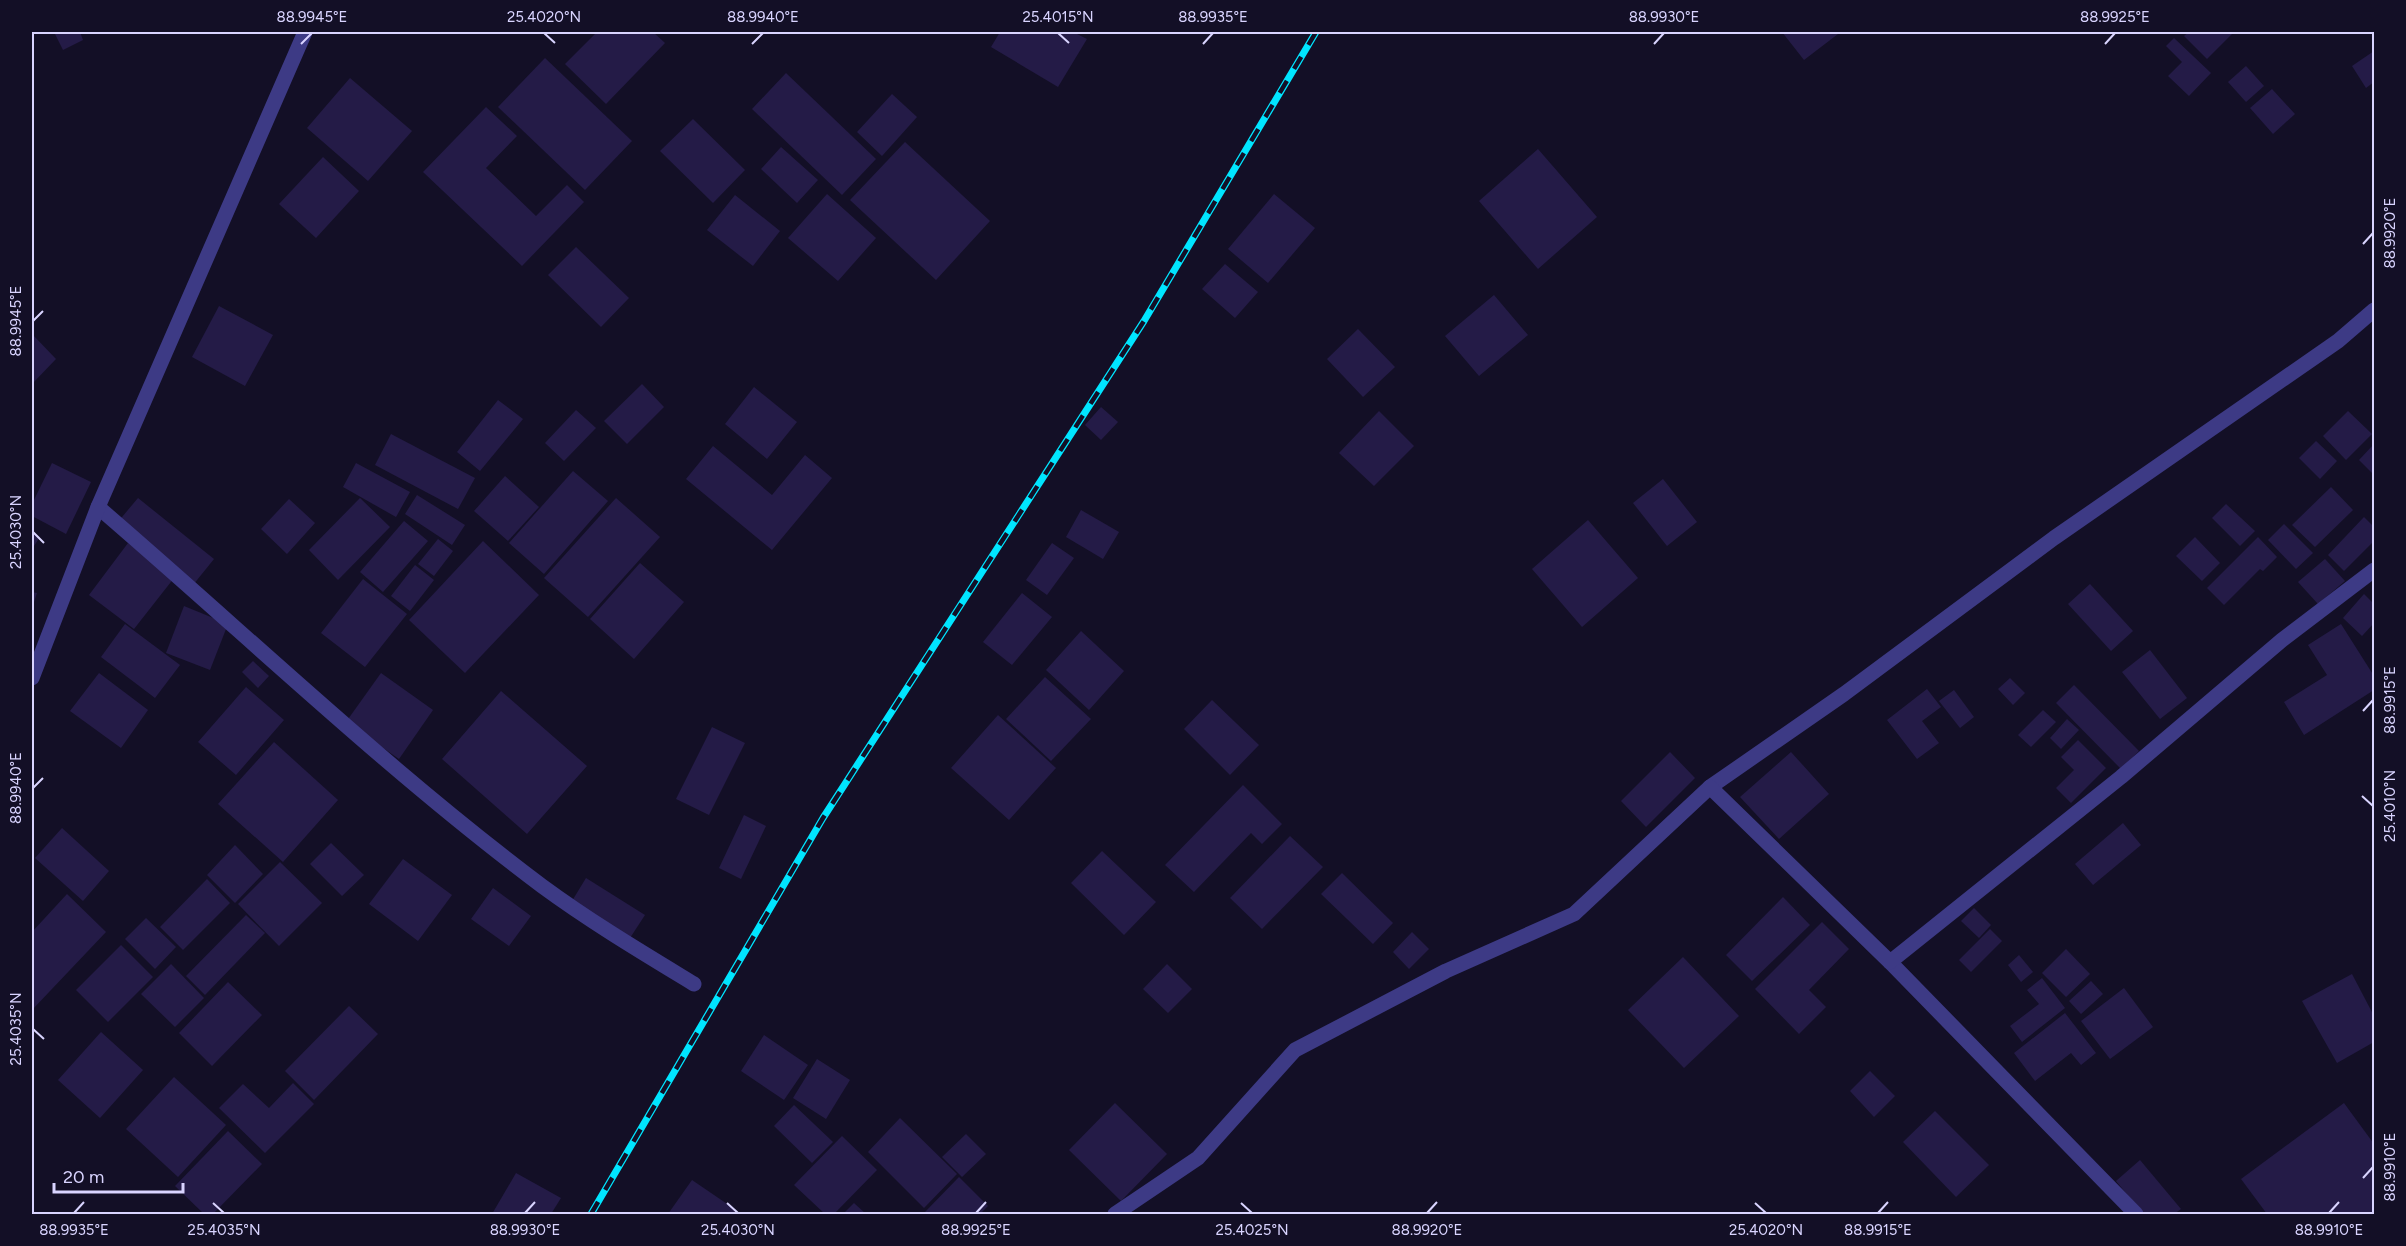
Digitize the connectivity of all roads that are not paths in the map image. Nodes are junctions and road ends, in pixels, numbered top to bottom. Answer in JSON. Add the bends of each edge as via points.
{"nodes":[{"id":1,"x":306,"y":32,"type":"edge"},
{"id":2,"x":2374,"y":310,"type":"edge"},
{"id":3,"x":98,"y":507,"type":"junction"},
{"id":4,"x":2374,"y":570,"type":"edge"},
{"id":5,"x":32,"y":678,"type":"edge"},
{"id":6,"x":1710,"y":787,"type":"junction"},
{"id":7,"x":1890,"y":962,"type":"junction"},
{"id":8,"x":694,"y":984,"type":"dead end"},
{"id":9,"x":1115,"y":1215,"type":"edge"},
{"id":10,"x":2136,"y":1215,"type":"edge"}],
"edges":[{"from":1,"to":3,"type":"street"},
{"from":2,"to":6,"type":"street","via":[[2338,341],[2054,537],[1844,694]]},
{"from":3,"to":5,"type":"street"},
{"from":3,"to":8,"type":"street","via":[[428,797],[544,887]]},
{"from":4,"to":7,"type":"street","via":[[2282,640],[2121,777]]},
{"from":6,"to":7,"type":"street"},
{"from":6,"to":9,"type":"street","via":[[1574,914],[1446,971],[1295,1050],[1198,1158]]},
{"from":7,"to":10,"type":"street"}]}
